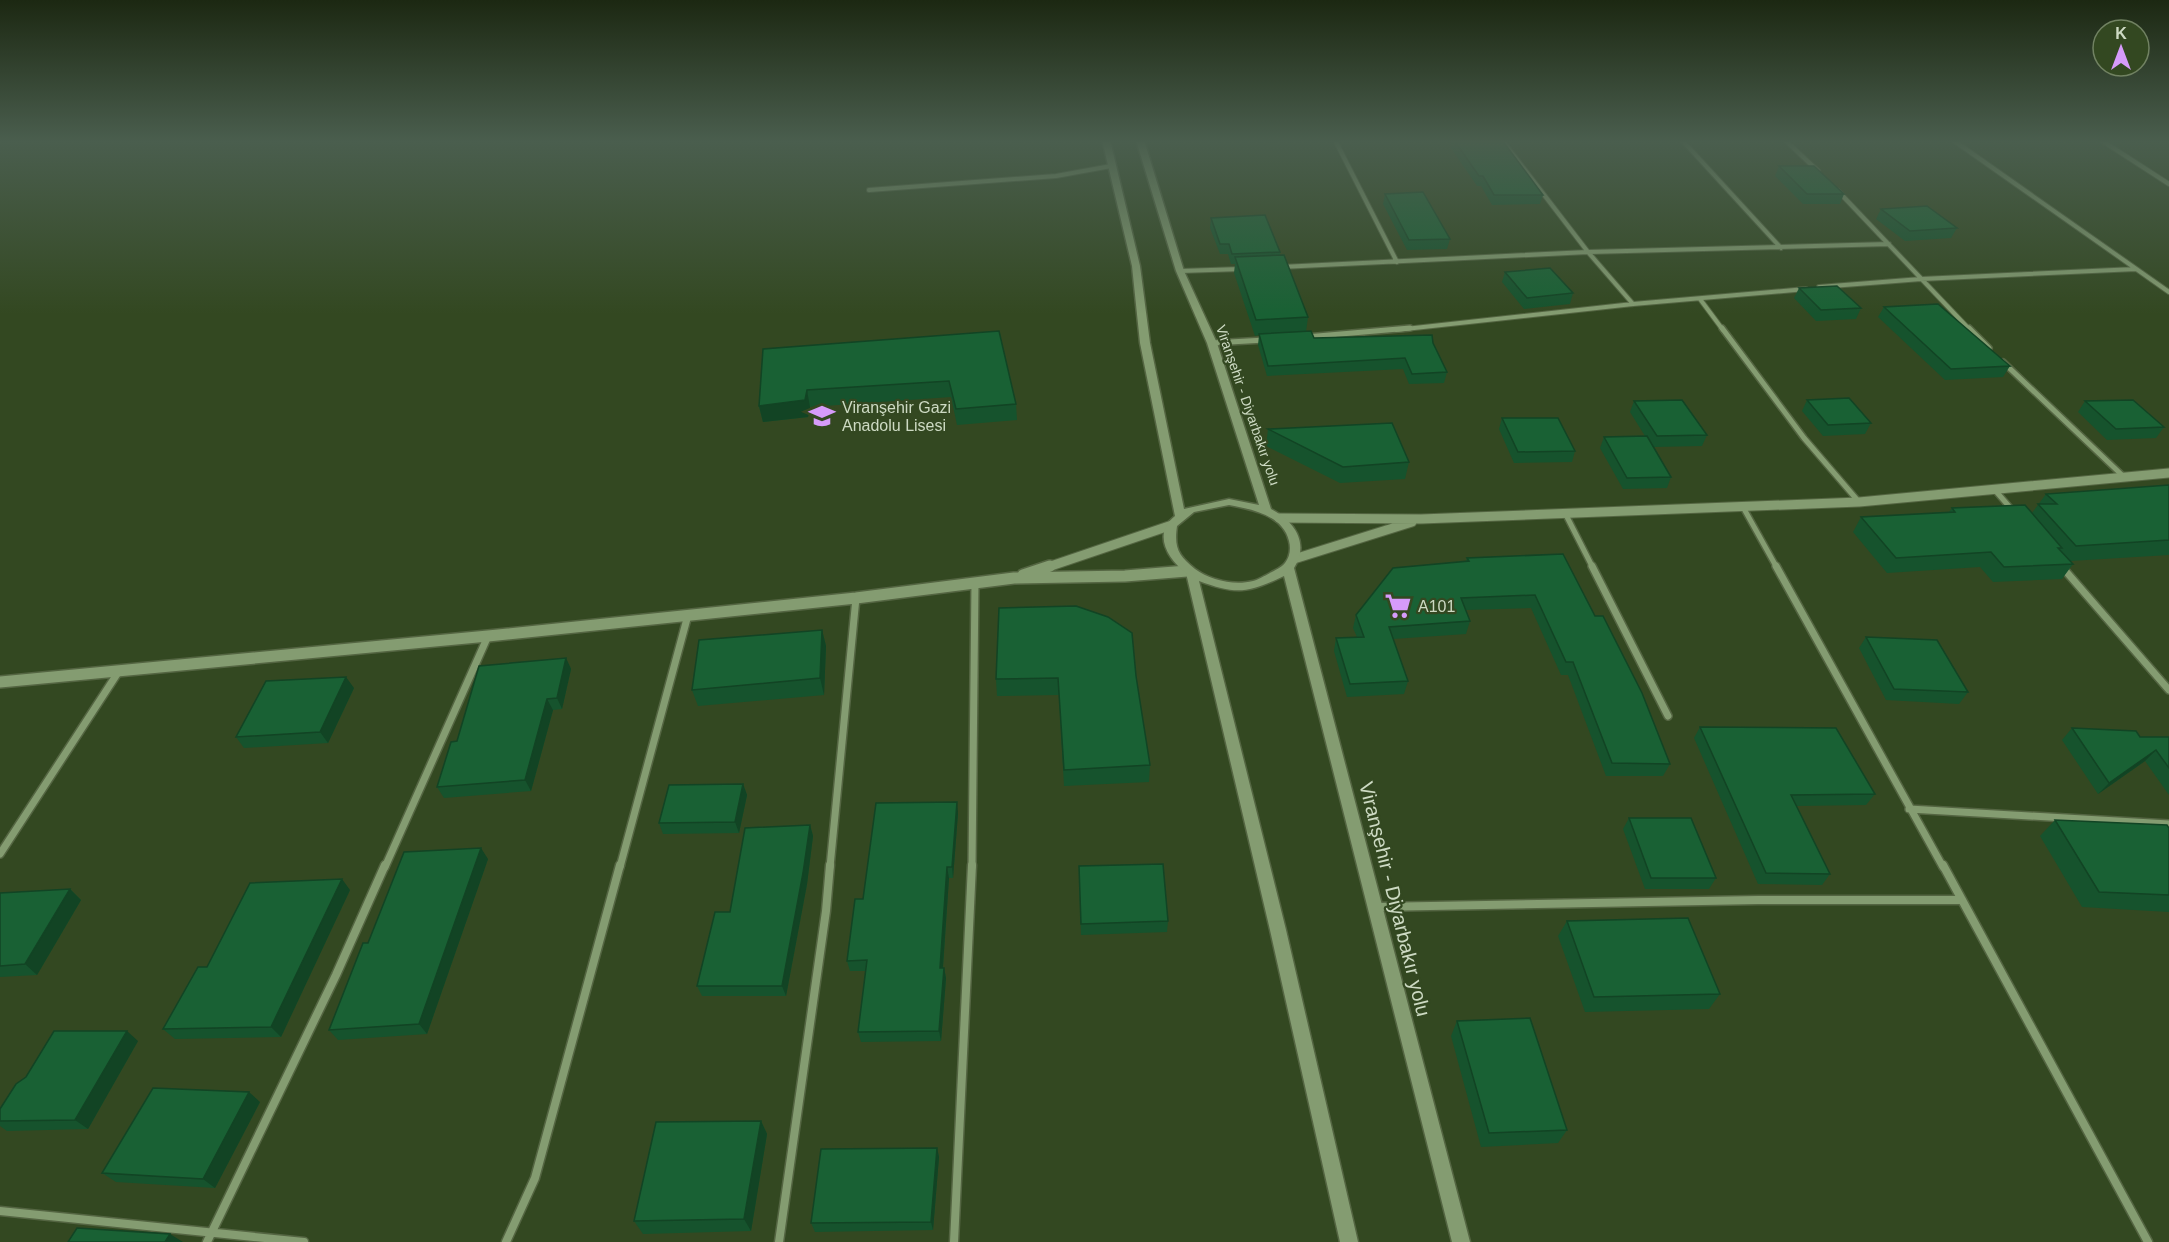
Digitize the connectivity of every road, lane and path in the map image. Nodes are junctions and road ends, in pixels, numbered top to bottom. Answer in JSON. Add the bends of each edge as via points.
{"nodes":[{"id":1,"x":1120,"y":198,"type":"edge"},
{"id":2,"x":1158,"y":198,"type":"edge"},
{"id":3,"x":1364,"y":198,"type":"edge"},
{"id":4,"x":1547,"y":198,"type":"edge"},
{"id":5,"x":1735,"y":198,"type":"edge"},
{"id":6,"x":1844,"y":198,"type":"edge"},
{"id":7,"x":2035,"y":198,"type":"edge"},
{"id":8,"x":1889,"y":244,"type":"junction"},
{"id":9,"x":1781,"y":248,"type":"junction"},
{"id":10,"x":1588,"y":252,"type":"junction"},
{"id":11,"x":1397,"y":262,"type":"junction"},
{"id":12,"x":1271,"y":267,"type":"edge"},
{"id":13,"x":1248,"y":268,"type":"edge"},
{"id":14,"x":2136,"y":269,"type":"junction"},
{"id":15,"x":1180,"y":271,"type":"junction"},
{"id":16,"x":1921,"y":279,"type":"junction"},
{"id":17,"x":2169,"y":292,"type":"edge"},
{"id":18,"x":1700,"y":299,"type":"junction"},
{"id":19,"x":1633,"y":304,"type":"junction"},
{"id":20,"x":1304,"y":337,"type":"edge"},
{"id":21,"x":1271,"y":339,"type":"edge"},
{"id":22,"x":1212,"y":343,"type":"junction"},
{"id":23,"x":2169,"y":473,"type":"edge"},
{"id":24,"x":2124,"y":477,"type":"junction"},
{"id":25,"x":1994,"y":489,"type":"junction"},
{"id":26,"x":1859,"y":502,"type":"junction"},
{"id":27,"x":1743,"y":507,"type":"junction"},
{"id":28,"x":1266,"y":510,"type":"junction"},
{"id":29,"x":1565,"y":513,"type":"junction"},
{"id":30,"x":2017,"y":515,"type":"edge"},
{"id":31,"x":1279,"y":518,"type":"junction"},
{"id":32,"x":1421,"y":519,"type":"junction"},
{"id":33,"x":1176,"y":520,"type":"junction"},
{"id":34,"x":2055,"y":559,"type":"edge"},
{"id":35,"x":1291,"y":563,"type":"junction"},
{"id":36,"x":1189,"y":573,"type":"junction"},
{"id":37,"x":1014,"y":578,"type":"junction"},
{"id":38,"x":975,"y":581,"type":"junction"},
{"id":39,"x":856,"y":598,"type":"junction"},
{"id":40,"x":688,"y":615,"type":"junction"},
{"id":41,"x":488,"y":636,"type":"junction"},
{"id":42,"x":120,"y":671,"type":"junction"},
{"id":43,"x":0,"y":682,"type":"edge"},
{"id":44,"x":2169,"y":690,"type":"edge"},
{"id":45,"x":1668,"y":716,"type":"dead end"},
{"id":46,"x":1909,"y":809,"type":"junction"},
{"id":47,"x":2169,"y":824,"type":"edge"},
{"id":48,"x":0,"y":854,"type":"edge"},
{"id":49,"x":1962,"y":900,"type":"junction"},
{"id":50,"x":1375,"y":907,"type":"junction"},
{"id":51,"x":0,"y":1211,"type":"edge"},
{"id":52,"x":209,"y":1237,"type":"edge"},
{"id":53,"x":304,"y":1242,"type":"edge"},
{"id":54,"x":506,"y":1242,"type":"edge"},
{"id":55,"x":779,"y":1242,"type":"edge"},
{"id":56,"x":954,"y":1242,"type":"edge"},
{"id":57,"x":1349,"y":1242,"type":"edge"},
{"id":58,"x":1461,"y":1242,"type":"edge"},
{"id":59,"x":2148,"y":1242,"type":"edge"}],
"edges":[{"from":1,"to":33,"type":"main road","via":[[1136,266],[1145,344]]},
{"from":2,"to":15,"type":"main road","name":"Viranşehir - Diyarbakır yolu"},
{"from":3,"to":11,"type":"street"},
{"from":4,"to":10,"type":"street"},
{"from":5,"to":9,"type":"street"},
{"from":6,"to":8,"type":"street"},
{"from":7,"to":14,"type":"street"},
{"from":8,"to":9,"type":"street"},
{"from":8,"to":16,"type":"street"},
{"from":9,"to":10,"type":"street"},
{"from":10,"to":11,"type":"street"},
{"from":10,"to":19,"type":"street"},
{"from":11,"to":12,"type":"street"},
{"from":13,"to":15,"type":"street"},
{"from":14,"to":16,"type":"street"},
{"from":14,"to":17,"type":"street"},
{"from":15,"to":22,"type":"main road","name":"Viranşehir - Diyarbakır yolu"},
{"from":16,"to":18,"type":"street"},
{"from":16,"to":24,"type":"street"},
{"from":18,"to":19,"type":"street"},
{"from":18,"to":26,"type":"street","via":[[1804,438]]},
{"from":19,"to":20,"type":"street"},
{"from":21,"to":22,"type":"street"},
{"from":22,"to":28,"type":"main road","name":"Viranşehir - Diyarbakır yolu"},
{"from":23,"to":24,"type":"street"},
{"from":24,"to":25,"type":"street"},
{"from":25,"to":26,"type":"street"},
{"from":25,"to":30,"type":"street"},
{"from":26,"to":27,"type":"street"},
{"from":27,"to":29,"type":"street"},
{"from":27,"to":46,"type":"street"},
{"from":28,"to":31,"type":"main road"},
{"from":28,"to":33,"type":"main road","via":[[1249,504],[1210,503]]},
{"from":29,"to":32,"type":"street"},
{"from":29,"to":45,"type":"street"},
{"from":31,"to":32,"type":"street"},
{"from":31,"to":35,"type":"main road","via":[[1294,537]]},
{"from":32,"to":35,"type":"street"},
{"from":33,"to":36,"type":"main road","via":[[1168,536],[1169,549]]},
{"from":33,"to":37,"type":"street"},
{"from":34,"to":44,"type":"street"},
{"from":35,"to":36,"type":"main road","via":[[1276,577],[1244,586],[1225,585]]},
{"from":35,"to":50,"type":"main road","name":"Viranşehir - Diyarbakır yolu"},
{"from":36,"to":37,"type":"street"},
{"from":36,"to":57,"type":"main road","via":[[1278,930]]},
{"from":37,"to":38,"type":"street"},
{"from":38,"to":39,"type":"street"},
{"from":38,"to":56,"type":"street","via":[[973,852]]},
{"from":39,"to":40,"type":"street"},
{"from":39,"to":55,"type":"street","via":[[826,911]]},
{"from":40,"to":41,"type":"street"},
{"from":40,"to":54,"type":"street","via":[[535,1178]]},
{"from":41,"to":42,"type":"street"},
{"from":41,"to":52,"type":"street","via":[[336,975]]},
{"from":42,"to":43,"type":"street"},
{"from":42,"to":48,"type":"street"},
{"from":46,"to":47,"type":"street"},
{"from":46,"to":49,"type":"street"},
{"from":49,"to":50,"type":"street"},
{"from":49,"to":59,"type":"street"},
{"from":50,"to":58,"type":"main road","name":"Viranşehir - Diyarbakır yolu"},
{"from":51,"to":52,"type":"street"},
{"from":52,"to":53,"type":"street"}]}
